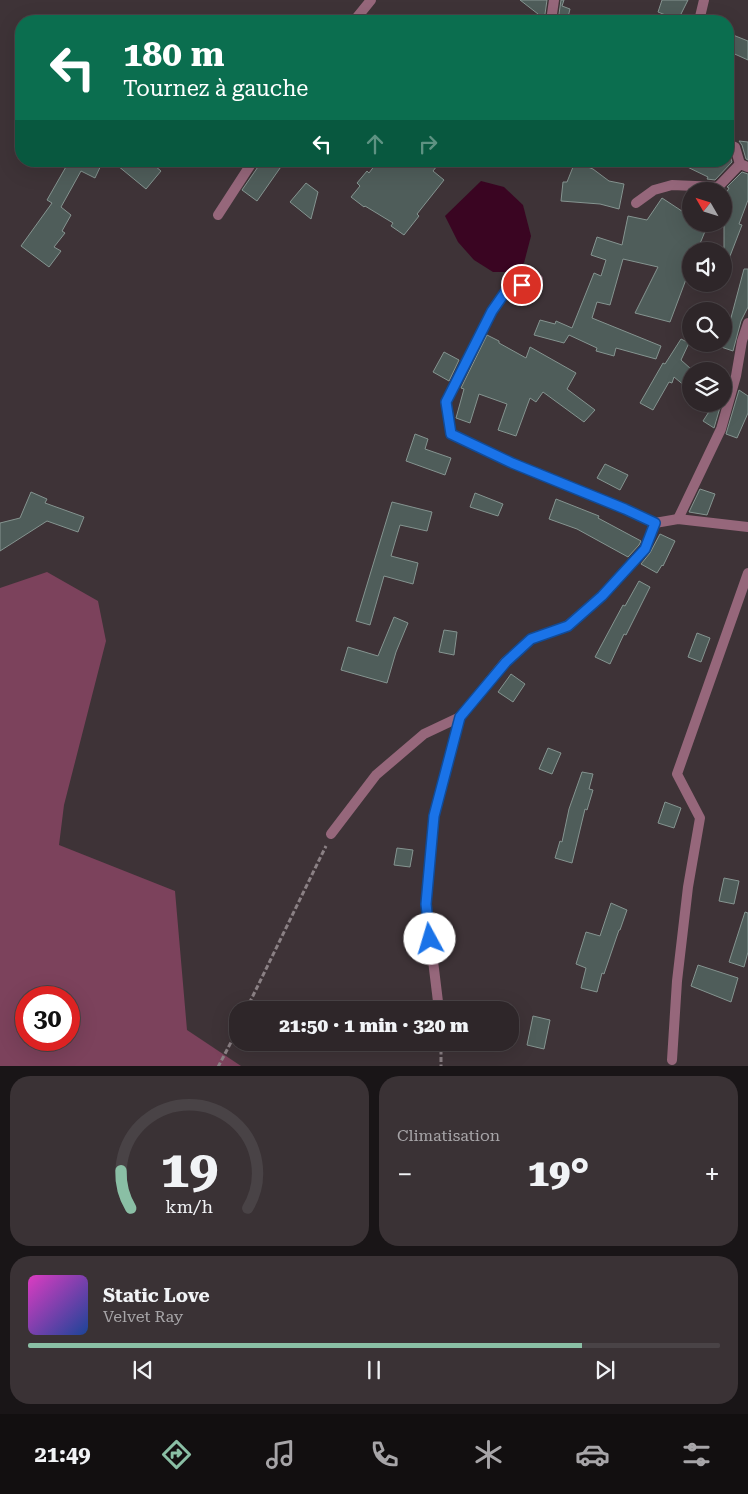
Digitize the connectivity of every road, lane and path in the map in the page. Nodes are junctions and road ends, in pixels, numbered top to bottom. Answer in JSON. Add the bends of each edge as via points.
{"nodes":[{"id":1,"x":370,"y":0,"type":"edge"},
{"id":2,"x":554,"y":0,"type":"edge"},
{"id":3,"x":704,"y":0,"type":"edge"},
{"id":4,"x":359,"y":15,"type":"edge"},
{"id":5,"x":552,"y":15,"type":"edge"},
{"id":6,"x":700,"y":15,"type":"edge"},
{"id":7,"x":734,"y":147,"type":"edge"},
{"id":8,"x":744,"y":165,"type":"edge"},
{"id":9,"x":249,"y":167,"type":"edge"},
{"id":10,"x":636,"y":203,"type":"dead end"},
{"id":11,"x":218,"y":215,"type":"dead end"},
{"id":12,"x":538,"y":279,"type":"dead end"},
{"id":13,"x":748,"y":323,"type":"edge"},
{"id":14,"x":678,"y":519,"type":"junction"},
{"id":15,"x":655,"y":523,"type":"junction"},
{"id":16,"x":748,"y":527,"type":"edge"},
{"id":17,"x":748,"y":573,"type":"edge"},
{"id":18,"x":460,"y":717,"type":"junction"},
{"id":19,"x":331,"y":834,"type":"joint"},
{"id":20,"x":250,"y":1001,"type":"edge"},
{"id":21,"x":438,"y":1001,"type":"edge"},
{"id":22,"x":229,"y":1046,"type":"edge"},
{"id":23,"x":441,"y":1051,"type":"edge"},
{"id":24,"x":672,"y":1060,"type":"dead end"},
{"id":25,"x":218,"y":1066,"type":"edge"},
{"id":26,"x":442,"y":1066,"type":"edge"}],
"edges":[{"from":1,"to":4,"type":"street"},
{"from":2,"to":5,"type":"street"},
{"from":3,"to":6,"type":"street"},
{"from":7,"to":8,"type":"street"},
{"from":8,"to":10,"type":"street","via":[[718,187],[672,186],[654,190]]},
{"from":9,"to":11,"type":"street"},
{"from":12,"to":15,"type":"street","via":[[506,291],[492,311],[446,402],[451,434]]},
{"from":13,"to":14,"type":"street","via":[[721,430]]},
{"from":14,"to":15,"type":"street"},
{"from":14,"to":16,"type":"street"},
{"from":15,"to":18,"type":"street","via":[[645,549],[602,596],[568,626],[531,639],[506,662]]},
{"from":17,"to":24,"type":"street","via":[[677,774],[700,818],[687,896]]},
{"from":18,"to":19,"type":"street","via":[[424,734],[376,775]]},
{"from":18,"to":21,"type":"street","via":[[434,816],[426,904]]},
{"from":19,"to":20,"type":"path"},
{"from":22,"to":25,"type":"path"},
{"from":23,"to":26,"type":"path"}]}
